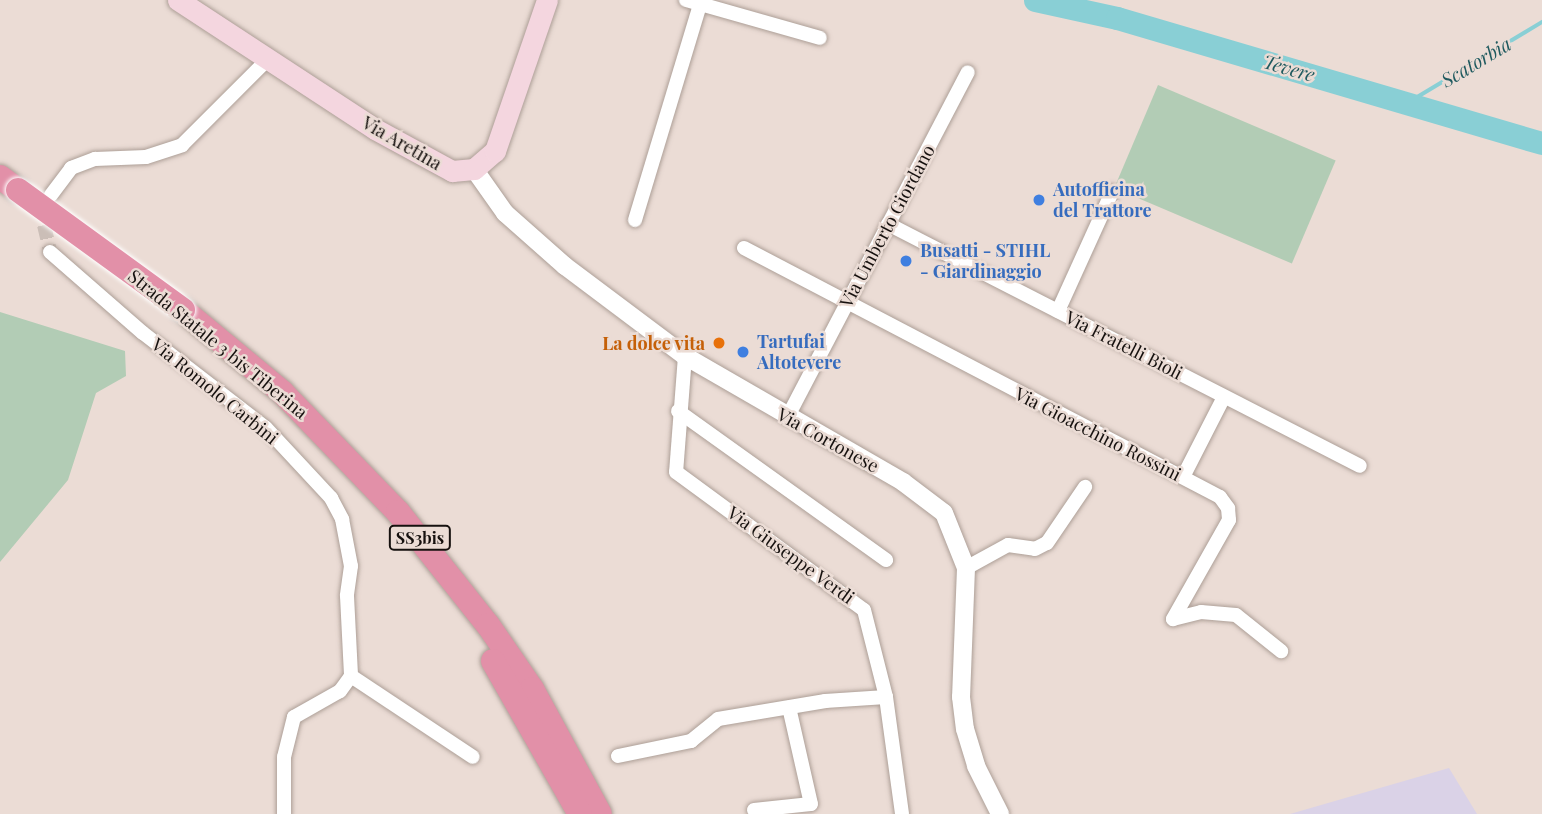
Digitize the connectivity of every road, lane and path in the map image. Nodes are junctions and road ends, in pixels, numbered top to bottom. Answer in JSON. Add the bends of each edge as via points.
{"nodes":[{"id":1,"x":178,"y":0,"type":"edge"},
{"id":2,"x":547,"y":0,"type":"edge"},
{"id":3,"x":694,"y":1,"type":"edge"},
{"id":4,"x":820,"y":38,"type":"dead end"},
{"id":5,"x":266,"y":61,"type":"junction"},
{"id":6,"x":968,"y":72,"type":"dead end"},
{"id":7,"x":474,"y":169,"type":"junction"},
{"id":8,"x":7,"y":192,"type":"edge"},
{"id":9,"x":1112,"y":192,"type":"dead end"},
{"id":10,"x":51,"y":195,"type":"tunnel mouth"},
{"id":11,"x":635,"y":220,"type":"dead end"},
{"id":12,"x":887,"y":224,"type":"junction"},
{"id":13,"x":744,"y":248,"type":"dead end"},
{"id":14,"x":50,"y":252,"type":"tunnel mouth"},
{"id":15,"x":846,"y":304,"type":"junction"},
{"id":16,"x":1058,"y":311,"type":"junction"},
{"id":17,"x":177,"y":316,"type":"junction"},
{"id":18,"x":685,"y":356,"type":"junction"},
{"id":19,"x":1224,"y":397,"type":"junction"},
{"id":20,"x":678,"y":411,"type":"junction"},
{"id":21,"x":787,"y":418,"type":"junction"},
{"id":22,"x":1360,"y":466,"type":"dead end"},
{"id":23,"x":1183,"y":477,"type":"junction"},
{"id":24,"x":1084,"y":487,"type":"dead end"},
{"id":25,"x":886,"y":560,"type":"dead end"},
{"id":26,"x":966,"y":568,"type":"junction"},
{"id":27,"x":1282,"y":652,"type":"dead end"},
{"id":28,"x":351,"y":676,"type":"junction"},
{"id":29,"x":886,"y":697,"type":"junction"},
{"id":30,"x":789,"y":707,"type":"junction"},
{"id":31,"x":618,"y":756,"type":"dead end"},
{"id":32,"x":473,"y":757,"type":"dead end"},
{"id":33,"x":754,"y":810,"type":"dead end"},
{"id":34,"x":284,"y":814,"type":"edge"},
{"id":35,"x":580,"y":814,"type":"edge"},
{"id":36,"x":600,"y":814,"type":"edge"},
{"id":37,"x":902,"y":814,"type":"edge"},
{"id":38,"x":1000,"y":814,"type":"edge"}],
"edges":[{"from":1,"to":5,"type":"main road","name":"Via Aretina"},
{"from":2,"to":7,"type":"main road","via":[[495,151]]},
{"from":3,"to":4,"type":"street"},
{"from":3,"to":11,"type":"street"},
{"from":5,"to":7,"type":"main road","name":"Via Aretina","via":[[435,165],[452,171]]},
{"from":5,"to":10,"type":"street","via":[[182,145],[146,157],[95,159],[71,168]]},
{"from":6,"to":12,"type":"street","name":"Via Umberto Giordano"},
{"from":7,"to":18,"type":"street","name":"Via Cortonese","via":[[505,213],[565,266]]},
{"from":8,"to":17,"type":"highway","name":"Strada Statale 3 bis Tiberina","number":"SS3bis"},
{"from":9,"to":16,"type":"street"},
{"from":12,"to":15,"type":"street","name":"Via Umberto Giordano"},
{"from":12,"to":16,"type":"street","name":"Via Fratelli Bioli"},
{"from":13,"to":15,"type":"street","name":"Via Gioacchino Rossini"},
{"from":14,"to":28,"type":"street","name":"Via Romolo Carbini","via":[[143,332],[267,428],[331,498],[342,519],[351,566],[347,596]]},
{"from":15,"to":21,"type":"street","name":"Via Umberto Giordano"},
{"from":15,"to":23,"type":"street","name":"Via Gioacchino Rossini"},
{"from":16,"to":19,"type":"street","name":"Via Fratelli Bioli"},
{"from":17,"to":35,"type":"highway","name":"Strada Statale 3 bis Tiberina","number":"SS3bis","via":[[321,452],[416,558],[516,696]]},
{"from":17,"to":36,"type":"highway","name":"Strada Statale 3 bis Tiberina","number":"SS3bis","via":[[282,391],[398,512],[488,625],[532,689]]},
{"from":18,"to":20,"type":"street","name":"Via Giuseppe Verdi"},
{"from":18,"to":21,"type":"street","name":"Via Cortonese"},
{"from":19,"to":22,"type":"street","name":"Via Fratelli Bioli"},
{"from":19,"to":23,"type":"street"},
{"from":20,"to":25,"type":"street"},
{"from":20,"to":29,"type":"street","name":"Via Giuseppe Verdi","via":[[676,472],[864,610]]},
{"from":21,"to":26,"type":"street","name":"Via Cortonese","via":[[929,498],[954,528]]},
{"from":23,"to":27,"type":"street","name":"Via Gioacchino Rossini","via":[[1220,497],[1228,508],[1228,520],[1173,620],[1201,612],[1236,615]]},
{"from":24,"to":26,"type":"street","via":[[1047,543],[1035,549],[1008,545]]},
{"from":26,"to":38,"type":"street","name":"Via Cortonese","via":[[961,697],[976,766]]},
{"from":28,"to":32,"type":"street"},
{"from":28,"to":34,"type":"street","via":[[340,691],[294,717],[284,757]]},
{"from":29,"to":30,"type":"street"},
{"from":29,"to":37,"type":"street","name":"Via Giuseppe Verdi"},
{"from":30,"to":31,"type":"street","via":[[718,719],[691,741]]},
{"from":30,"to":33,"type":"street","via":[[811,804]]}]}
